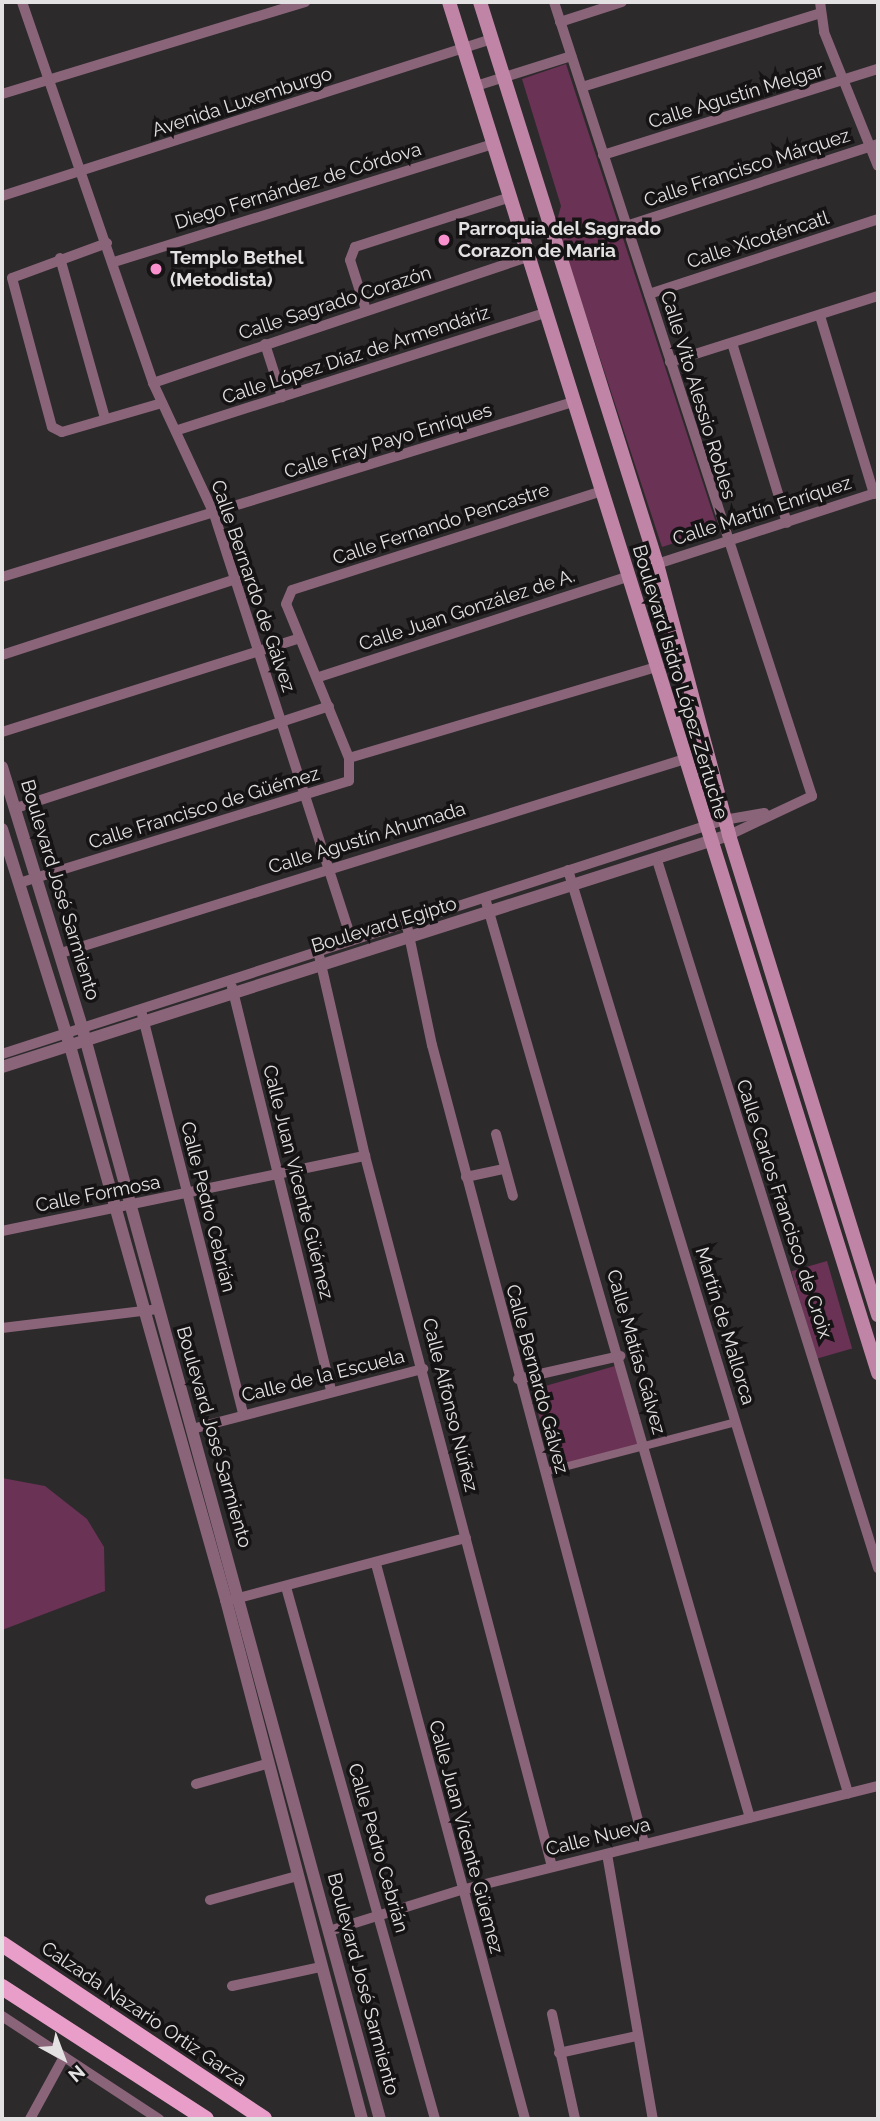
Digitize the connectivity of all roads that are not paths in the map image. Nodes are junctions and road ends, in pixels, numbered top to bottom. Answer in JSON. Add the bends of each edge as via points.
{"nodes":[{"id":1,"x":22,"y":2,"type":"edge"},
{"id":2,"x":305,"y":2,"type":"edge"},
{"id":3,"x":449,"y":2,"type":"edge"},
{"id":4,"x":480,"y":2,"type":"edge"},
{"id":5,"x":554,"y":2,"type":"edge"},
{"id":6,"x":622,"y":2,"type":"edge"},
{"id":7,"x":821,"y":7,"type":"edge"},
{"id":8,"x":561,"y":22,"type":"junction"},
{"id":9,"x":492,"y":39,"type":"junction"},
{"id":10,"x":464,"y":49,"type":"junction"},
{"id":11,"x":571,"y":56,"type":"junction"},
{"id":12,"x":878,"y":69,"type":"edge"},
{"id":13,"x":505,"y":77,"type":"junction"},
{"id":14,"x":48,"y":78,"type":"junction"},
{"id":15,"x":849,"y":79,"type":"junction"},
{"id":16,"x":476,"y":86,"type":"junction"},
{"id":17,"x":582,"y":87,"type":"junction"},
{"id":18,"x":2,"y":94,"type":"edge"},
{"id":19,"x":494,"y":144,"type":"junction"},
{"id":20,"x":875,"y":145,"type":"edge"},
{"id":21,"x":603,"y":155,"type":"junction"},
{"id":22,"x":878,"y":166,"type":"edge"},
{"id":23,"x":79,"y":172,"type":"junction"},
{"id":24,"x":2,"y":196,"type":"edge"},
{"id":25,"x":511,"y":197,"type":"junction"},
{"id":26,"x":878,"y":219,"type":"edge"},
{"id":27,"x":626,"y":226,"type":"junction"},
{"id":28,"x":107,"y":243,"type":"junction"},
{"id":29,"x":528,"y":257,"type":"junction"},
{"id":30,"x":60,"y":258,"type":"junction"},
{"id":31,"x":114,"y":262,"type":"junction"},
{"id":32,"x":649,"y":294,"type":"junction"},
{"id":33,"x":878,"y":296,"type":"edge"},
{"id":34,"x":366,"y":310,"type":"junction"},
{"id":35,"x":544,"y":313,"type":"junction"},
{"id":36,"x":820,"y":316,"type":"junction"},
{"id":37,"x":732,"y":342,"type":"junction"},
{"id":38,"x":265,"y":344,"type":"junction"},
{"id":39,"x":670,"y":362,"type":"junction"},
{"id":40,"x":153,"y":383,"type":"junction"},
{"id":41,"x":282,"y":397,"type":"junction"},
{"id":42,"x":573,"y":402,"type":"junction"},
{"id":43,"x":162,"y":403,"type":"junction"},
{"id":44,"x":106,"y":418,"type":"junction"},
{"id":45,"x":178,"y":430,"type":"junction"},
{"id":46,"x":600,"y":492,"type":"junction"},
{"id":47,"x":876,"y":493,"type":"edge"},
{"id":48,"x":214,"y":514,"type":"junction"},
{"id":49,"x":787,"y":523,"type":"junction"},
{"id":50,"x":725,"y":542,"type":"junction"},
{"id":51,"x":657,"y":564,"type":"junction"},
{"id":52,"x":2,"y":577,"type":"edge"},
{"id":53,"x":626,"y":577,"type":"junction"},
{"id":54,"x":236,"y":579,"type":"junction"},
{"id":55,"x":300,"y":638,"type":"junction"},
{"id":56,"x":257,"y":653,"type":"junction"},
{"id":57,"x":2,"y":655,"type":"edge"},
{"id":58,"x":653,"y":668,"type":"junction"},
{"id":59,"x":319,"y":677,"type":"junction"},
{"id":60,"x":329,"y":706,"type":"junction"},
{"id":61,"x":282,"y":726,"type":"junction"},
{"id":62,"x":2,"y":732,"type":"edge"},
{"id":63,"x":349,"y":758,"type":"junction"},
{"id":64,"x":685,"y":759,"type":"junction"},
{"id":65,"x":2,"y":767,"type":"edge"},
{"id":66,"x":813,"y":796,"type":"joint"},
{"id":67,"x":305,"y":797,"type":"junction"},
{"id":68,"x":16,"y":808,"type":"junction"},
{"id":69,"x":774,"y":812,"type":"junction"},
{"id":70,"x":724,"y":820,"type":"junction"},
{"id":71,"x":705,"y":826,"type":"junction"},
{"id":72,"x":3,"y":835,"type":"edge"},
{"id":73,"x":729,"y":835,"type":"junction"},
{"id":74,"x":710,"y":842,"type":"junction"},
{"id":75,"x":657,"y":860,"type":"junction"},
{"id":76,"x":327,"y":867,"type":"junction"},
{"id":77,"x":568,"y":870,"type":"junction"},
{"id":78,"x":38,"y":878,"type":"junction"},
{"id":79,"x":19,"y":883,"type":"junction"},
{"id":80,"x":574,"y":887,"type":"junction"},
{"id":81,"x":485,"y":898,"type":"junction"},
{"id":82,"x":490,"y":912,"type":"junction"},
{"id":83,"x":406,"y":921,"type":"junction"},
{"id":84,"x":408,"y":938,"type":"junction"},
{"id":85,"x":351,"y":939,"type":"junction"},
{"id":86,"x":318,"y":951,"type":"junction"},
{"id":87,"x":61,"y":953,"type":"junction"},
{"id":88,"x":322,"y":965,"type":"junction"},
{"id":89,"x":232,"y":987,"type":"junction"},
{"id":90,"x":142,"y":1014,"type":"junction"},
{"id":91,"x":82,"y":1027,"type":"junction"},
{"id":92,"x":66,"y":1032,"type":"junction"},
{"id":93,"x":86,"y":1041,"type":"junction"},
{"id":94,"x":70,"y":1046,"type":"junction"},
{"id":95,"x":2,"y":1054,"type":"edge"},
{"id":96,"x":2,"y":1067,"type":"edge"},
{"id":97,"x":496,"y":1133,"type":"dead end"},
{"id":98,"x":365,"y":1156,"type":"junction"},
{"id":99,"x":505,"y":1169,"type":"junction"},
{"id":100,"x":278,"y":1174,"type":"junction"},
{"id":101,"x":466,"y":1177,"type":"junction"},
{"id":102,"x":187,"y":1194,"type":"junction"},
{"id":103,"x":513,"y":1196,"type":"dead end"},
{"id":104,"x":130,"y":1206,"type":"junction"},
{"id":105,"x":114,"y":1210,"type":"junction"},
{"id":106,"x":2,"y":1231,"type":"edge"},
{"id":107,"x":158,"y":1310,"type":"junction"},
{"id":108,"x":142,"y":1313,"type":"junction"},
{"id":109,"x":878,"y":1315,"type":"edge"},
{"id":110,"x":2,"y":1328,"type":"edge"},
{"id":111,"x":620,"y":1356,"type":"junction"},
{"id":112,"x":424,"y":1369,"type":"junction"},
{"id":113,"x":878,"y":1373,"type":"edge"},
{"id":114,"x":518,"y":1379,"type":"junction"},
{"id":115,"x":331,"y":1391,"type":"junction"},
{"id":116,"x":243,"y":1414,"type":"junction"},
{"id":117,"x":735,"y":1422,"type":"junction"},
{"id":118,"x":192,"y":1429,"type":"junction"},
{"id":119,"x":645,"y":1447,"type":"junction"},
{"id":120,"x":545,"y":1472,"type":"junction"},
{"id":121,"x":466,"y":1538,"type":"junction"},
{"id":122,"x":376,"y":1564,"type":"junction"},
{"id":123,"x":878,"y":1568,"type":"edge"},
{"id":124,"x":286,"y":1587,"type":"junction"},
{"id":125,"x":241,"y":1598,"type":"junction"},
{"id":126,"x":226,"y":1600,"type":"junction"},
{"id":127,"x":266,"y":1764,"type":"junction"},
{"id":128,"x":196,"y":1784,"type":"dead end"},
{"id":129,"x":878,"y":1786,"type":"edge"},
{"id":130,"x":848,"y":1793,"type":"junction"},
{"id":131,"x":750,"y":1818,"type":"junction"},
{"id":132,"x":644,"y":1843,"type":"junction"},
{"id":133,"x":607,"y":1854,"type":"junction"},
{"id":134,"x":551,"y":1867,"type":"junction"},
{"id":135,"x":296,"y":1877,"type":"junction"},
{"id":136,"x":461,"y":1890,"type":"junction"},
{"id":137,"x":210,"y":1900,"type":"dead end"},
{"id":138,"x":379,"y":1916,"type":"junction"},
{"id":139,"x":329,"y":1931,"type":"junction"},
{"id":140,"x":2,"y":1944,"type":"edge"},
{"id":141,"x":321,"y":1967,"type":"junction"},
{"id":142,"x":232,"y":1986,"type":"dead end"},
{"id":143,"x":2,"y":1987,"type":"edge"},
{"id":144,"x":552,"y":2014,"type":"dead end"},
{"id":145,"x":2,"y":2016,"type":"edge"},
{"id":146,"x":356,"y":2026,"type":"junction"},
{"id":147,"x":339,"y":2032,"type":"junction"},
{"id":148,"x":637,"y":2036,"type":"junction"},
{"id":149,"x":559,"y":2053,"type":"junction"},
{"id":150,"x":64,"y":2057,"type":"junction"},
{"id":151,"x":30,"y":2119,"type":"edge"},
{"id":152,"x":159,"y":2119,"type":"edge"},
{"id":153,"x":206,"y":2119,"type":"edge"},
{"id":154,"x":264,"y":2119,"type":"edge"},
{"id":155,"x":362,"y":2119,"type":"edge"},
{"id":156,"x":380,"y":2119,"type":"edge"},
{"id":157,"x":435,"y":2119,"type":"edge"},
{"id":158,"x":525,"y":2119,"type":"edge"},
{"id":159,"x":575,"y":2119,"type":"edge"},
{"id":160,"x":653,"y":2119,"type":"edge"}],
"edges":[{"from":1,"to":14,"type":"street","name":"Calle Bernardo de Gálvez"},
{"from":2,"to":14,"type":"street"},
{"from":3,"to":10,"type":"main road","name":"Boulevard Isidro López Zertuche"},
{"from":4,"to":9,"type":"main road","name":"Boulevard Isidro López Zertuche"},
{"from":5,"to":8,"type":"street","name":"Calle Vito Alessio Robles"},
{"from":6,"to":8,"type":"street"},
{"from":7,"to":15,"type":"street"},
{"from":7,"to":17,"type":"street"},
{"from":8,"to":11,"type":"street","name":"Calle Vito Alessio Robles"},
{"from":9,"to":10,"type":"street","name":"Avenida Luxemburgo"},
{"from":9,"to":13,"type":"main road","name":"Boulevard Isidro López Zertuche"},
{"from":10,"to":16,"type":"main road","name":"Boulevard Isidro López Zertuche"},
{"from":10,"to":23,"type":"street","name":"Avenida Luxemburgo"},
{"from":11,"to":13,"type":"street"},
{"from":11,"to":17,"type":"street","name":"Calle Vito Alessio Robles"},
{"from":12,"to":15,"type":"street","name":"Calle Agustín Melgar"},
{"from":13,"to":16,"type":"street"},
{"from":13,"to":51,"type":"main road","name":"Boulevard Isidro López Zertuche"},
{"from":14,"to":18,"type":"street"},
{"from":14,"to":23,"type":"street","name":"Calle Bernardo de Gálvez"},
{"from":15,"to":20,"type":"street"},
{"from":15,"to":21,"type":"street","name":"Calle Agustín Melgar"},
{"from":16,"to":19,"type":"main road","name":"Boulevard Isidro López Zertuche"},
{"from":17,"to":21,"type":"street","name":"Calle Vito Alessio Robles"},
{"from":19,"to":25,"type":"main road","name":"Boulevard Isidro López Zertuche"},
{"from":19,"to":31,"type":"street","name":"Diego Fernández de Córdova"},
{"from":20,"to":22,"type":"street"},
{"from":20,"to":27,"type":"street","name":"Calle Francisco Márquez"},
{"from":21,"to":27,"type":"street","name":"Calle Vito Alessio Robles"},
{"from":23,"to":24,"type":"street","name":"Avenida Luxemburgo"},
{"from":23,"to":28,"type":"street","name":"Calle Bernardo de Gálvez"},
{"from":25,"to":29,"type":"main road","name":"Boulevard Isidro López Zertuche"},
{"from":25,"to":34,"type":"street","via":[[355,247],[350,260]]},
{"from":26,"to":32,"type":"street","name":"Calle Xicoténcatl"},
{"from":27,"to":32,"type":"street","name":"Calle Vito Alessio Robles"},
{"from":28,"to":30,"type":"street"},
{"from":28,"to":31,"type":"street","name":"Calle Bernardo de Gálvez"},
{"from":29,"to":34,"type":"street","name":"Calle Sagrado Corazón"},
{"from":29,"to":35,"type":"main road","name":"Boulevard Isidro López Zertuche"},
{"from":30,"to":44,"type":"street"},
{"from":30,"to":44,"type":"street","via":[[19,271],[11,281],[52,427],[62,432]]},
{"from":31,"to":40,"type":"street","name":"Calle Bernardo de Gálvez"},
{"from":32,"to":39,"type":"street","name":"Calle Vito Alessio Robles"},
{"from":33,"to":36,"type":"street"},
{"from":34,"to":38,"type":"street","name":"Calle Sagrado Corazón"},
{"from":35,"to":41,"type":"street","name":"Calle López Díaz de Armendáriz"},
{"from":35,"to":42,"type":"main road","name":"Boulevard Isidro López Zertuche"},
{"from":36,"to":37,"type":"street"},
{"from":36,"to":47,"type":"street"},
{"from":37,"to":39,"type":"street"},
{"from":37,"to":49,"type":"street"},
{"from":38,"to":40,"type":"street","name":"Calle Sagrado Corazón"},
{"from":38,"to":41,"type":"street"},
{"from":39,"to":50,"type":"street","name":"Calle Vito Alessio Robles"},
{"from":40,"to":43,"type":"street","name":"Calle Bernardo de Gálvez"},
{"from":41,"to":45,"type":"street","name":"Calle López Díaz de Armendáriz"},
{"from":42,"to":46,"type":"main road","name":"Boulevard Isidro López Zertuche"},
{"from":42,"to":48,"type":"street","name":"Calle Fray Payo Enriques"},
{"from":43,"to":44,"type":"street"},
{"from":43,"to":45,"type":"street","name":"Calle Bernardo de Gálvez"},
{"from":45,"to":48,"type":"street","name":"Calle Bernardo de Gálvez"},
{"from":46,"to":53,"type":"main road","name":"Boulevard Isidro López Zertuche"},
{"from":46,"to":55,"type":"street","name":"Calle Fernando Pencastre","via":[[292,590],[286,604]]},
{"from":47,"to":49,"type":"street","name":"Calle Martín Enríquez"},
{"from":48,"to":52,"type":"street"},
{"from":48,"to":54,"type":"street","name":"Calle Bernardo de Gálvez"},
{"from":49,"to":50,"type":"street","name":"Calle Martín Enríquez"},
{"from":50,"to":51,"type":"street","name":"Calle Martín Enríquez"},
{"from":50,"to":66,"type":"street","name":"Calle Vito Alessio Robles"},
{"from":51,"to":70,"type":"main road","name":"Boulevard Isidro López Zertuche"},
{"from":53,"to":58,"type":"main road","name":"Boulevard Isidro López Zertuche"},
{"from":53,"to":59,"type":"street","name":"Calle Juan González de A."},
{"from":54,"to":56,"type":"street","name":"Calle Bernardo de Gálvez"},
{"from":54,"to":57,"type":"street"},
{"from":55,"to":56,"type":"street"},
{"from":55,"to":59,"type":"street"},
{"from":56,"to":61,"type":"street","name":"Calle Bernardo de Gálvez"},
{"from":56,"to":62,"type":"street"},
{"from":58,"to":63,"type":"street"},
{"from":58,"to":64,"type":"main road","name":"Boulevard Isidro López Zertuche"},
{"from":59,"to":60,"type":"street"},
{"from":60,"to":61,"type":"street"},
{"from":60,"to":63,"type":"street"},
{"from":61,"to":67,"type":"street","name":"Calle Bernardo de Gálvez"},
{"from":61,"to":68,"type":"street"},
{"from":63,"to":67,"type":"street","name":"Calle Francisco de Güémez","via":[[353,771],[349,781]]},
{"from":64,"to":71,"type":"main road","name":"Boulevard Isidro López Zertuche"},
{"from":64,"to":76,"type":"street","name":"Calle Agustín Ahumada"},
{"from":65,"to":68,"type":"street","name":"Boulevard José Sarmiento"},
{"from":66,"to":69,"type":"street","name":"Boulevard Egipto"},
{"from":67,"to":76,"type":"street","name":"Calle Bernardo de Gálvez"},
{"from":67,"to":78,"type":"street","name":"Calle Francisco de Güémez"},
{"from":68,"to":78,"type":"street","name":"Boulevard José Sarmiento"},
{"from":69,"to":70,"type":"street","name":"Boulevard Egipto"},
{"from":69,"to":73,"type":"street","name":"Boulevard Egipto"},
{"from":70,"to":71,"type":"street","name":"Boulevard Egipto"},
{"from":70,"to":73,"type":"main road","name":"Boulevard Isidro López Zertuche"},
{"from":71,"to":74,"type":"main road","name":"Boulevard Isidro López Zertuche"},
{"from":71,"to":77,"type":"street","name":"Boulevard Egipto"},
{"from":72,"to":79,"type":"street","name":"Boulevard José Sarmiento"},
{"from":73,"to":74,"type":"street","name":"Boulevard Egipto"},
{"from":73,"to":109,"type":"main road","name":"Boulevard Isidro López Zertuche"},
{"from":74,"to":75,"type":"street","name":"Boulevard Egipto"},
{"from":74,"to":113,"type":"main road","name":"Boulevard Isidro López Zertuche"},
{"from":75,"to":80,"type":"street","name":"Boulevard Egipto"},
{"from":75,"to":123,"type":"street","name":"Calle Carlos Francisco de Croix"},
{"from":76,"to":85,"type":"street","name":"Calle Bernardo de Gálvez"},
{"from":76,"to":87,"type":"street","name":"Calle Agustín Ahumada"},
{"from":77,"to":80,"type":"street","name":"Martín de Mallorca"},
{"from":77,"to":81,"type":"street","name":"Boulevard Egipto"},
{"from":78,"to":79,"type":"street","name":"Calle Francisco de Güémez"},
{"from":78,"to":87,"type":"street","name":"Boulevard José Sarmiento"},
{"from":79,"to":92,"type":"street","name":"Boulevard José Sarmiento"},
{"from":80,"to":82,"type":"street","name":"Boulevard Egipto"},
{"from":80,"to":117,"type":"street","name":"Martín de Mallorca"},
{"from":81,"to":82,"type":"street","name":"Calle Matías Gálvez"},
{"from":81,"to":83,"type":"street","name":"Boulevard Egipto"},
{"from":82,"to":84,"type":"street","name":"Boulevard Egipto"},
{"from":82,"to":111,"type":"street","name":"Calle Matías Gálvez"},
{"from":83,"to":84,"type":"street","name":"Calle Bernardo Gálvez"},
{"from":83,"to":85,"type":"street","name":"Boulevard Egipto"},
{"from":84,"to":88,"type":"street","name":"Boulevard Egipto"},
{"from":84,"to":101,"type":"street","name":"Calle Bernardo Gálvez"},
{"from":85,"to":86,"type":"street","name":"Boulevard Egipto"},
{"from":86,"to":88,"type":"street","name":"Calle Alfonso Núñez"},
{"from":86,"to":89,"type":"street","name":"Boulevard Egipto"},
{"from":87,"to":91,"type":"street","name":"Boulevard José Sarmiento"},
{"from":88,"to":89,"type":"street","name":"Boulevard Egipto"},
{"from":88,"to":98,"type":"street","name":"Calle Alfonso Núñez"},
{"from":89,"to":90,"type":"street","name":"Boulevard Egipto"},
{"from":89,"to":100,"type":"street","name":"Calle Juan Vicente Güémez"},
{"from":90,"to":91,"type":"street","name":"Boulevard Egipto"},
{"from":90,"to":93,"type":"street","name":"Boulevard Egipto"},
{"from":90,"to":102,"type":"street","name":"Calle Pedro Cebrián"},
{"from":91,"to":92,"type":"street","name":"Boulevard Egipto"},
{"from":91,"to":93,"type":"street","name":"Boulevard José Sarmiento"},
{"from":92,"to":94,"type":"street","name":"Boulevard José Sarmiento"},
{"from":92,"to":95,"type":"street","name":"Boulevard Egipto"},
{"from":93,"to":94,"type":"street","name":"Boulevard Egipto"},
{"from":93,"to":104,"type":"street","name":"Boulevard José Sarmiento"},
{"from":94,"to":96,"type":"street","name":"Boulevard Egipto"},
{"from":94,"to":105,"type":"street","name":"Boulevard José Sarmiento"},
{"from":97,"to":99,"type":"street"},
{"from":98,"to":100,"type":"street","name":"Calle Formosa"},
{"from":98,"to":112,"type":"street","name":"Calle Alfonso Núñez"},
{"from":99,"to":101,"type":"street"},
{"from":99,"to":103,"type":"street"},
{"from":100,"to":102,"type":"street","name":"Calle Formosa"},
{"from":100,"to":115,"type":"street","name":"Calle Juan Vicente Güémez"},
{"from":101,"to":114,"type":"street","name":"Calle Bernardo Gálvez"},
{"from":102,"to":104,"type":"street","name":"Calle Formosa"},
{"from":102,"to":116,"type":"street","name":"Calle Pedro Cebrián"},
{"from":104,"to":105,"type":"street","name":"Calle Formosa"},
{"from":104,"to":107,"type":"street","name":"Boulevard José Sarmiento"},
{"from":105,"to":106,"type":"street","name":"Calle Formosa"},
{"from":105,"to":108,"type":"street","name":"Boulevard José Sarmiento"},
{"from":107,"to":108,"type":"street"},
{"from":107,"to":118,"type":"street","name":"Boulevard José Sarmiento"},
{"from":108,"to":110,"type":"street"},
{"from":108,"to":126,"type":"street","name":"Boulevard José Sarmiento"},
{"from":111,"to":114,"type":"street"},
{"from":111,"to":119,"type":"street","name":"Calle Matías Gálvez"},
{"from":112,"to":115,"type":"street","name":"Calle de la Escuela"},
{"from":112,"to":121,"type":"street","name":"Calle Alfonso Núñez"},
{"from":114,"to":120,"type":"street","name":"Calle Bernardo Gálvez"},
{"from":115,"to":116,"type":"street","name":"Calle de la Escuela"},
{"from":116,"to":118,"type":"street","name":"Calle de la Escuela"},
{"from":117,"to":119,"type":"street"},
{"from":117,"to":130,"type":"street","name":"Martín de Mallorca"},
{"from":118,"to":125,"type":"street","name":"Boulevard José Sarmiento"},
{"from":119,"to":120,"type":"street"},
{"from":119,"to":131,"type":"street","name":"Calle Matías Gálvez"},
{"from":120,"to":132,"type":"street","name":"Calle Bernardo Gálvez"},
{"from":121,"to":122,"type":"street"},
{"from":121,"to":134,"type":"street","name":"Calle Alfonso Núñez"},
{"from":122,"to":124,"type":"street"},
{"from":122,"to":136,"type":"street","name":"Calle Juan Vicente Güemez"},
{"from":124,"to":125,"type":"street"},
{"from":124,"to":138,"type":"street","name":"Calle Pedro Cebrián"},
{"from":125,"to":126,"type":"street"},
{"from":125,"to":139,"type":"street","name":"Boulevard José Sarmiento"},
{"from":126,"to":127,"type":"street","name":"Boulevard José Sarmiento"},
{"from":127,"to":128,"type":"street"},
{"from":127,"to":135,"type":"street","name":"Boulevard José Sarmiento"},
{"from":129,"to":130,"type":"street","name":"Calle Nueva"},
{"from":130,"to":131,"type":"street","name":"Calle Nueva"},
{"from":131,"to":132,"type":"street","name":"Calle Nueva"},
{"from":132,"to":133,"type":"street","name":"Calle Nueva"},
{"from":133,"to":134,"type":"street","name":"Calle Nueva"},
{"from":133,"to":148,"type":"street"},
{"from":134,"to":136,"type":"street","name":"Calle Nueva"},
{"from":135,"to":137,"type":"street"},
{"from":135,"to":141,"type":"street","name":"Boulevard José Sarmiento"},
{"from":136,"to":138,"type":"street","name":"Calle Nueva"},
{"from":136,"to":158,"type":"street","name":"Calle Juan Vicente Güemez"},
{"from":138,"to":139,"type":"street","name":"Calle Nueva"},
{"from":138,"to":157,"type":"street","name":"Calle Pedro Cebrián"},
{"from":139,"to":146,"type":"street","name":"Boulevard José Sarmiento"},
{"from":140,"to":154,"type":"main road","name":"Calzada Nazario Ortiz Garza"},
{"from":141,"to":142,"type":"street"},
{"from":141,"to":147,"type":"street","name":"Boulevard José Sarmiento"},
{"from":143,"to":153,"type":"main road"},
{"from":144,"to":149,"type":"street"},
{"from":145,"to":150,"type":"street"},
{"from":146,"to":147,"type":"street"},
{"from":146,"to":156,"type":"street","name":"Boulevard José Sarmiento"},
{"from":147,"to":155,"type":"street","name":"Boulevard José Sarmiento"},
{"from":148,"to":149,"type":"street"},
{"from":148,"to":160,"type":"street"},
{"from":149,"to":159,"type":"street"},
{"from":150,"to":151,"type":"street"},
{"from":150,"to":152,"type":"street"}]}
